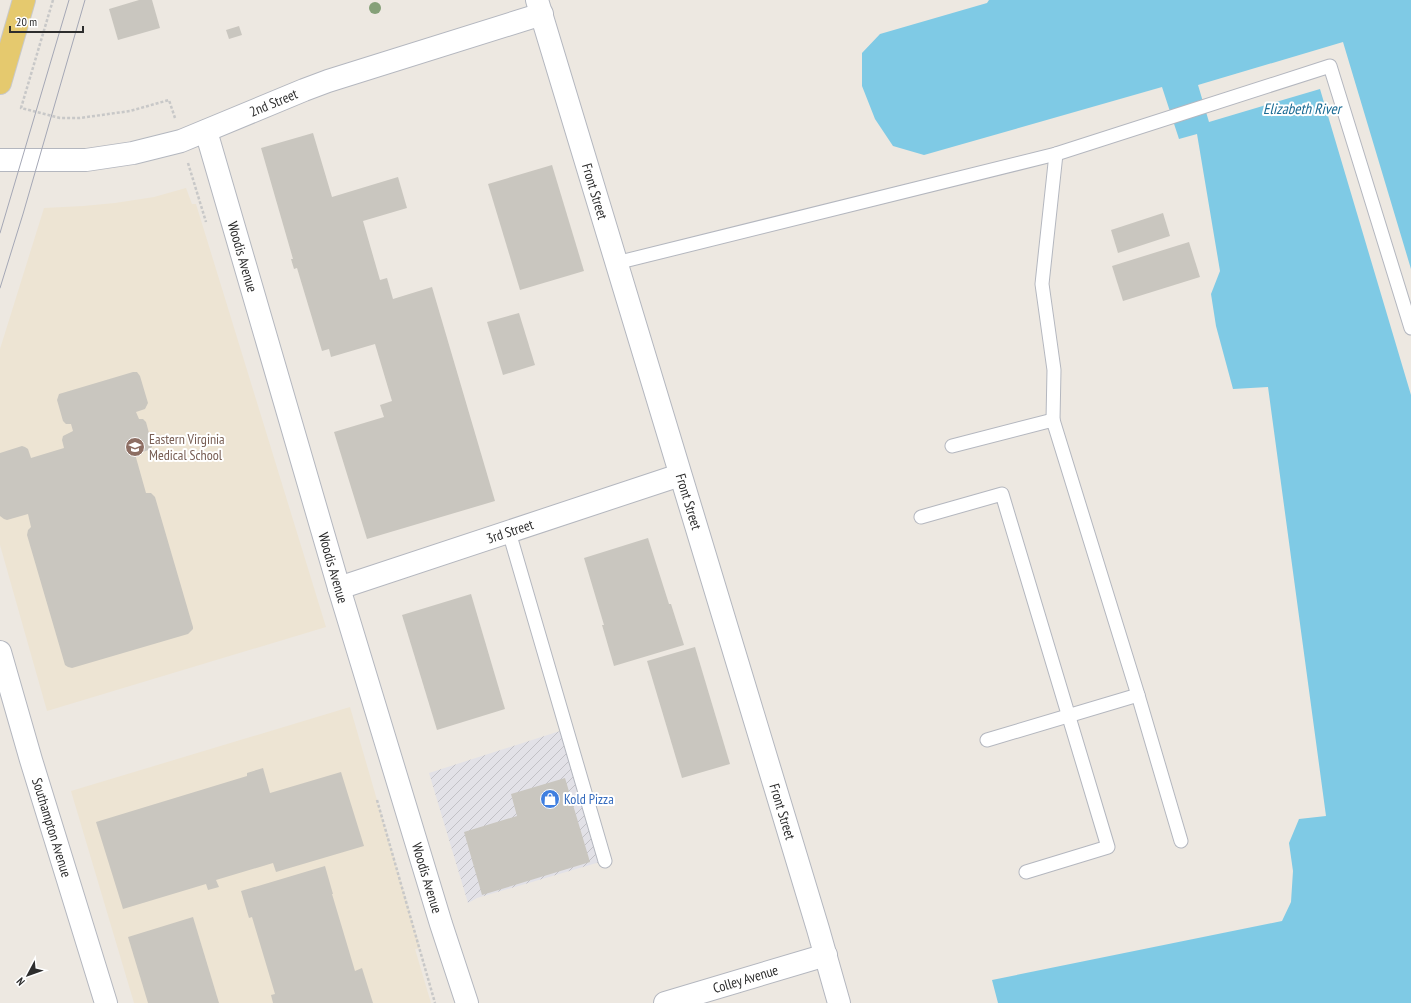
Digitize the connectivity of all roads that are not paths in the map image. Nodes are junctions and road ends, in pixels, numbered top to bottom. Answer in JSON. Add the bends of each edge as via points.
{"nodes":[{"id":1,"x":24,"y":0,"type":"edge"},
{"id":2,"x":539,"y":7,"type":"edge"},
{"id":3,"x":0,"y":83,"type":"edge"},
{"id":4,"x":206,"y":131,"type":"junction"},
{"id":5,"x":1056,"y":154,"type":"junction"},
{"id":6,"x":0,"y":160,"type":"edge"},
{"id":7,"x":616,"y":263,"type":"junction"},
{"id":8,"x":1411,"y":328,"type":"edge"},
{"id":9,"x":1053,"y":420,"type":"junction"},
{"id":10,"x":952,"y":446,"type":"dead end"},
{"id":11,"x":680,"y":475,"type":"junction"},
{"id":12,"x":921,"y":517,"type":"dead end"},
{"id":13,"x":509,"y":532,"type":"junction"},
{"id":14,"x":339,"y":588,"type":"junction"},
{"id":15,"x":0,"y":652,"type":"edge"},
{"id":16,"x":1138,"y":695,"type":"junction"},
{"id":17,"x":1069,"y":716,"type":"junction"},
{"id":18,"x":987,"y":740,"type":"dead end"},
{"id":19,"x":1181,"y":841,"type":"dead end"},
{"id":20,"x":605,"y":861,"type":"dead end"},
{"id":21,"x":1026,"y":872,"type":"dead end"},
{"id":22,"x":826,"y":955,"type":"junction"},
{"id":23,"x":696,"y":998,"type":"edge"},
{"id":24,"x":106,"y":1003,"type":"edge"},
{"id":25,"x":467,"y":1003,"type":"edge"},
{"id":26,"x":665,"y":1003,"type":"edge"},
{"id":27,"x":839,"y":1003,"type":"edge"}],
"edges":[{"from":1,"to":3,"type":"main road"},
{"from":2,"to":4,"type":"street","name":"2nd Street","via":[[304,90]]},
{"from":2,"to":7,"type":"street","name":"Front Street"},
{"from":4,"to":6,"type":"street","name":"2nd Street","via":[[181,141],[111,157]]},
{"from":4,"to":14,"type":"street","name":"Woodis Avenue"},
{"from":5,"to":7,"type":"lane"},
{"from":5,"to":8,"type":"lane","via":[[1330,66]]},
{"from":5,"to":9,"type":"lane","via":[[1042,284],[1054,370]]},
{"from":7,"to":11,"type":"street","name":"Front Street"},
{"from":9,"to":10,"type":"lane"},
{"from":9,"to":16,"type":"lane"},
{"from":11,"to":13,"type":"street","name":"3rd Street"},
{"from":11,"to":22,"type":"street","name":"Front Street"},
{"from":12,"to":17,"type":"lane","via":[[1002,494]]},
{"from":13,"to":14,"type":"street","name":"3rd Street"},
{"from":13,"to":20,"type":"lane"},
{"from":14,"to":25,"type":"street","name":"Woodis Avenue"},
{"from":15,"to":24,"type":"street","name":"Southampton Avenue"},
{"from":16,"to":17,"type":"lane"},
{"from":16,"to":19,"type":"lane"},
{"from":17,"to":18,"type":"lane"},
{"from":17,"to":21,"type":"lane","via":[[1108,847]]},
{"from":22,"to":23,"type":"street","name":"Colley Avenue"},
{"from":22,"to":27,"type":"street","name":"Front Street"},
{"from":23,"to":26,"type":"street","name":"Colley Avenue"}]}
